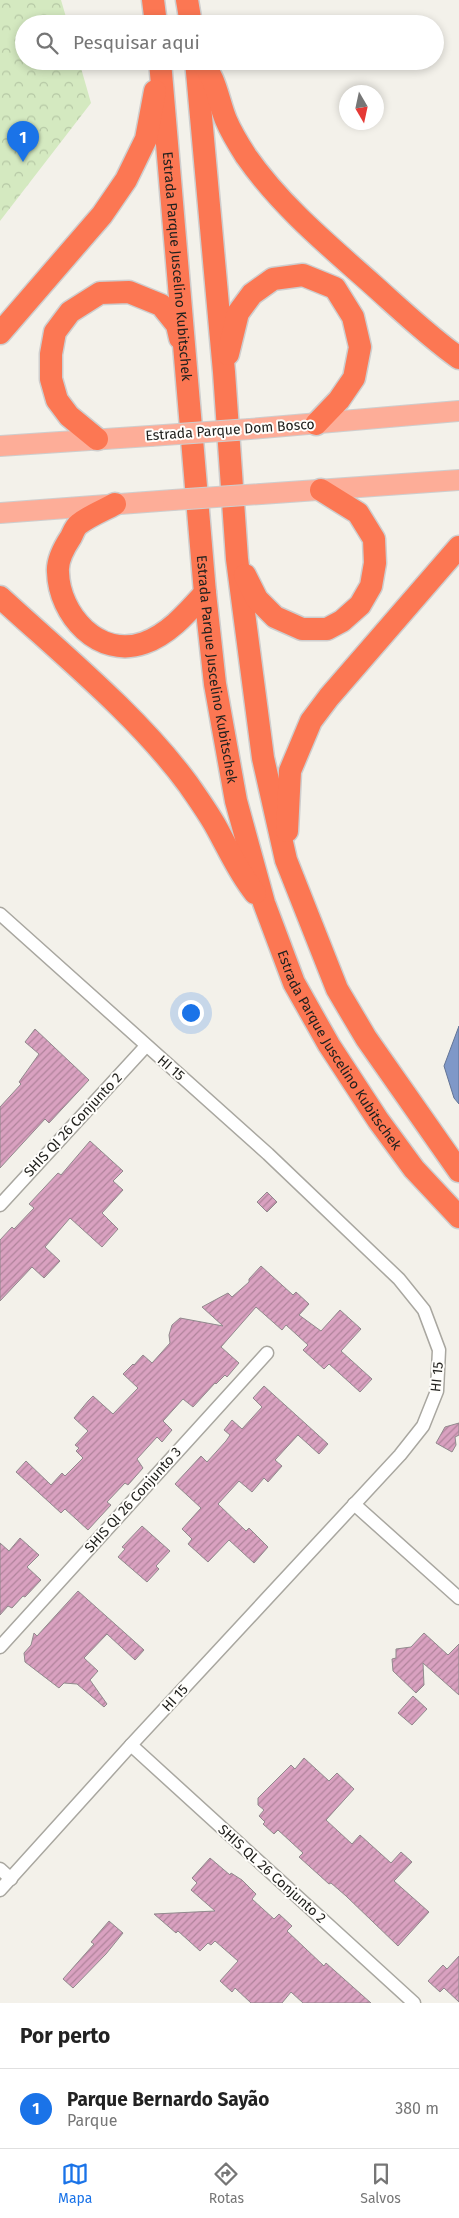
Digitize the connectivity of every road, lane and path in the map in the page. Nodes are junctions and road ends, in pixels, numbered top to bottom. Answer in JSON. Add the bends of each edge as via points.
{"nodes":[{"id":1,"x":153,"y":0,"type":"edge"},
{"id":2,"x":188,"y":0,"type":"edge"},
{"id":3,"x":155,"y":15,"type":"edge"},
{"id":4,"x":190,"y":15,"type":"edge"},
{"id":5,"x":159,"y":70,"type":"edge"},
{"id":6,"x":161,"y":70,"type":"edge"},
{"id":7,"x":199,"y":70,"type":"edge"},
{"id":8,"x":206,"y":70,"type":"edge"},
{"id":9,"x":0,"y":333,"type":"edge"},
{"id":10,"x":459,"y":358,"type":"edge"},
{"id":11,"x":186,"y":364,"type":"junction"},
{"id":12,"x":224,"y":372,"type":"junction"},
{"id":13,"x":459,"y":411,"type":"edge"},
{"id":14,"x":316,"y":424,"type":"junction"},
{"id":15,"x":97,"y":439,"type":"junction"},
{"id":16,"x":0,"y":446,"type":"edge"},
{"id":17,"x":459,"y":480,"type":"edge"},
{"id":18,"x":321,"y":490,"type":"junction"},
{"id":19,"x":115,"y":504,"type":"junction"},
{"id":20,"x":0,"y":513,"type":"edge"},
{"id":21,"x":459,"y":547,"type":"edge"},
{"id":22,"x":237,"y":559,"type":"junction"},
{"id":23,"x":205,"y":593,"type":"junction"},
{"id":24,"x":0,"y":597,"type":"edge"},
{"id":25,"x":286,"y":860,"type":"junction"},
{"id":26,"x":264,"y":903,"type":"junction"},
{"id":27,"x":0,"y":914,"type":"edge"},
{"id":28,"x":146,"y":1046,"type":"junction"},
{"id":29,"x":459,"y":1171,"type":"edge"},
{"id":30,"x":0,"y":1204,"type":"edge"},
{"id":31,"x":459,"y":1217,"type":"edge"},
{"id":32,"x":267,"y":1353,"type":"dead end"},
{"id":33,"x":354,"y":1504,"type":"junction"},
{"id":34,"x":459,"y":1598,"type":"edge"},
{"id":35,"x":0,"y":1647,"type":"edge"},
{"id":36,"x":131,"y":1745,"type":"junction"},
{"id":37,"x":0,"y":1869,"type":"edge"},
{"id":38,"x":10,"y":1878,"type":"junction"},
{"id":39,"x":0,"y":1890,"type":"edge"},
{"id":40,"x":414,"y":2003,"type":"edge"}],
"edges":[{"from":1,"to":3,"type":"highway"},
{"from":2,"to":4,"type":"highway"},
{"from":5,"to":9,"type":"highway","via":[[146,139],[126,180],[102,215]]},
{"from":6,"to":11,"type":"highway","name":"Estrada Parque Juscelino Kubitschek"},
{"from":7,"to":12,"type":"highway","name":"Estrada Parque Juscelino Kubitschek"},
{"from":8,"to":10,"type":"highway","via":[[226,120],[243,152],[265,182],[342,257],[440,345]]},
{"from":11,"to":15,"type":"highway","via":[[177,324],[161,304],[129,292],[100,293],[70,312],[54,332],[51,379],[57,400],[69,416]]},
{"from":11,"to":23,"type":"highway","name":"Estrada Parque Juscelino Kubitschek"},
{"from":12,"to":14,"type":"highway","via":[[238,313],[252,294],[273,279],[303,275],[335,288],[353,317],[360,347],[354,378]]},
{"from":12,"to":22,"type":"highway","name":"Estrada Parque Juscelino Kubitschek"},
{"from":13,"to":14,"type":"main road","name":"Estrada Parque Dom Bosco"},
{"from":14,"to":15,"type":"main road","name":"Estrada Parque Dom Bosco","bridge":true},
{"from":15,"to":16,"type":"main road","name":"Estrada Parque Dom Bosco"},
{"from":17,"to":18,"type":"main road"},
{"from":18,"to":19,"type":"main road","bridge":true},
{"from":18,"to":22,"type":"highway","via":[[358,513],[374,539],[375,563],[371,586],[360,605],[342,621],[327,629],[302,629],[275,617],[257,600]]},
{"from":19,"to":20,"type":"main road"},
{"from":19,"to":23,"type":"highway","via":[[78,525],[65,546],[57,571],[61,598],[76,623],[95,638],[117,646],[142,644],[162,635]]},
{"from":21,"to":25,"type":"highway","via":[[311,721],[290,771]]},
{"from":22,"to":25,"type":"highway","name":"Estrada Parque Juscelino Kubitschek","via":[[263,758]]},
{"from":23,"to":26,"type":"highway","name":"Estrada Parque Juscelino Kubitschek","via":[[215,684],[236,801]]},
{"from":24,"to":26,"type":"highway","via":[[152,740],[187,783],[214,823],[245,880]]},
{"from":25,"to":29,"type":"highway","name":"Estrada Parque Juscelino Kubitschek","via":[[336,989],[366,1038]]},
{"from":26,"to":31,"type":"highway","name":"Estrada Parque Juscelino Kubitschek","via":[[294,983],[329,1046],[414,1169]]},
{"from":27,"to":28,"type":"street","name":"HI 15"},
{"from":28,"to":30,"type":"street","name":"SHIS QI 26 Conjunto 2"},
{"from":28,"to":33,"type":"street","name":"HI 15","via":[[275,1161],[399,1279],[424,1310],[439,1350],[437,1392],[423,1426]]},
{"from":32,"to":35,"type":"street","name":"SHIS QI 26 Conjunto 3"},
{"from":33,"to":34,"type":"street"},
{"from":33,"to":36,"type":"street","name":"HI 15"},
{"from":36,"to":38,"type":"street","name":"HI 15"},
{"from":36,"to":40,"type":"street","name":"SHIS QL 26 Conjunto 2"},
{"from":37,"to":38,"type":"street"},
{"from":38,"to":39,"type":"street","name":"HI 15"}]}
